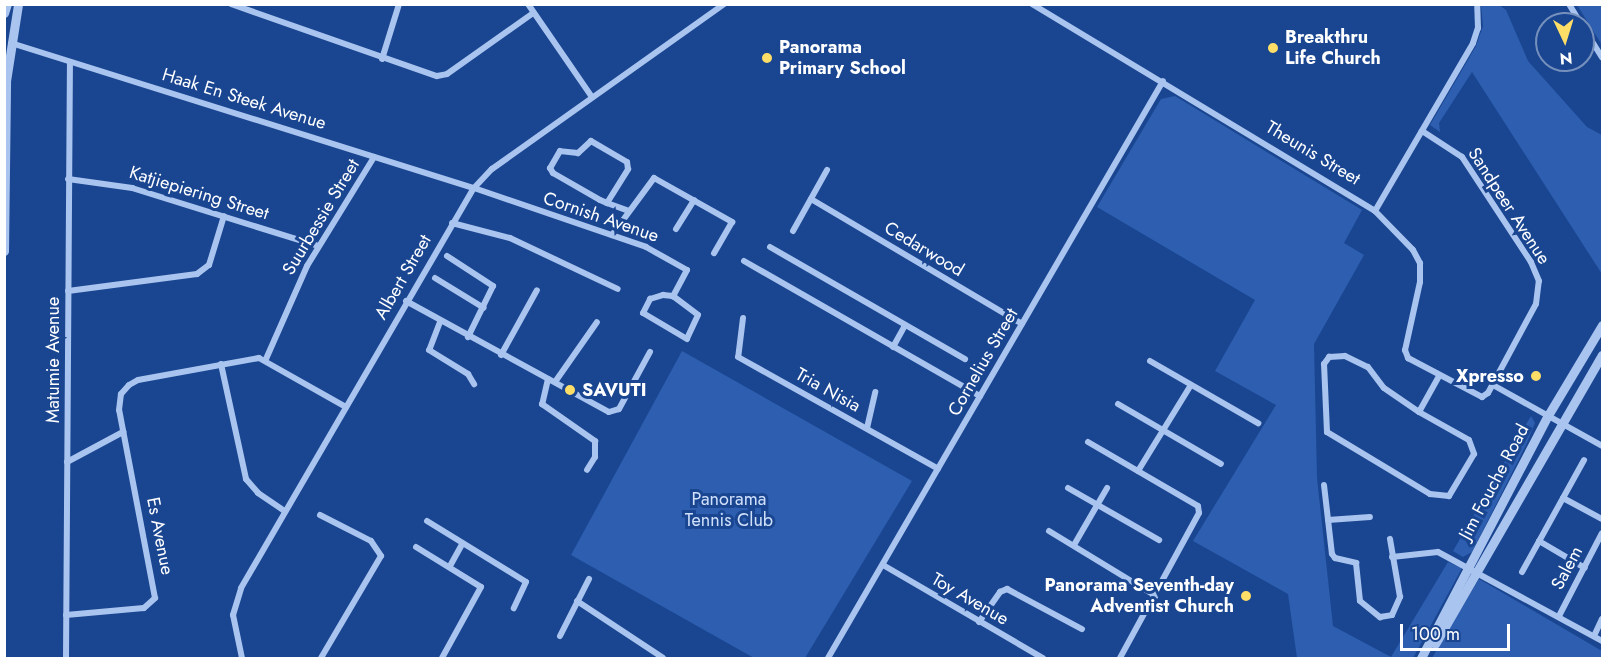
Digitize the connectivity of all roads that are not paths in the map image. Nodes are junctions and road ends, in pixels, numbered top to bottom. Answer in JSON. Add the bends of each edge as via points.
{"nodes":[{"id":1,"x":18,"y":4,"type":"edge"},
{"id":2,"x":231,"y":4,"type":"edge"},
{"id":3,"x":399,"y":4,"type":"edge"},
{"id":4,"x":528,"y":4,"type":"edge"},
{"id":5,"x":724,"y":4,"type":"edge"},
{"id":6,"x":1032,"y":4,"type":"edge"},
{"id":7,"x":1477,"y":4,"type":"edge"},
{"id":8,"x":6,"y":5,"type":"edge"},
{"id":9,"x":4,"y":13,"type":"edge"},
{"id":10,"x":533,"y":13,"type":"junction"},
{"id":11,"x":7,"y":42,"type":"edge"},
{"id":12,"x":382,"y":59,"type":"junction"},
{"id":13,"x":70,"y":62,"type":"junction"},
{"id":14,"x":1163,"y":81,"type":"junction"},
{"id":15,"x":592,"y":97,"type":"junction"},
{"id":16,"x":1422,"y":131,"type":"junction"},
{"id":17,"x":374,"y":157,"type":"junction"},
{"id":18,"x":827,"y":170,"type":"dead end"},
{"id":19,"x":68,"y":179,"type":"junction"},
{"id":20,"x":474,"y":188,"type":"junction"},
{"id":21,"x":811,"y":199,"type":"junction"},
{"id":22,"x":693,"y":200,"type":"junction"},
{"id":23,"x":607,"y":203,"type":"junction"},
{"id":24,"x":629,"y":211,"type":"junction"},
{"id":25,"x":1376,"y":211,"type":"junction"},
{"id":26,"x":224,"y":216,"type":"junction"},
{"id":27,"x":452,"y":223,"type":"junction"},
{"id":28,"x":676,"y":229,"type":"dead end"},
{"id":29,"x":793,"y":231,"type":"dead end"},
{"id":30,"x":612,"y":235,"type":"junction"},
{"id":31,"x":318,"y":246,"type":"junction"},
{"id":32,"x":770,"y":247,"type":"dead end"},
{"id":33,"x":4,"y":251,"type":"edge"},
{"id":34,"x":714,"y":253,"type":"dead end"},
{"id":35,"x":447,"y":256,"type":"dead end"},
{"id":36,"x":744,"y":261,"type":"dead end"},
{"id":37,"x":435,"y":278,"type":"dead end"},
{"id":38,"x":618,"y":289,"type":"dead end"},
{"id":39,"x":537,"y":290,"type":"dead end"},
{"id":40,"x":68,"y":291,"type":"junction"},
{"id":41,"x":673,"y":296,"type":"junction"},
{"id":42,"x":406,"y":301,"type":"junction"},
{"id":43,"x":484,"y":308,"type":"junction"},
{"id":44,"x":743,"y":318,"type":"dead end"},
{"id":45,"x":440,"y":322,"type":"junction"},
{"id":46,"x":597,"y":322,"type":"dead end"},
{"id":47,"x":1022,"y":324,"type":"junction"},
{"id":48,"x":906,"y":325,"type":"junction"},
{"id":49,"x":1602,"y":325,"type":"edge"},
{"id":50,"x":468,"y":337,"type":"junction"},
{"id":51,"x":893,"y":346,"type":"junction"},
{"id":52,"x":650,"y":352,"type":"dead end"},
{"id":53,"x":501,"y":355,"type":"junction"},
{"id":54,"x":1602,"y":355,"type":"edge"},
{"id":55,"x":266,"y":359,"type":"junction"},
{"id":56,"x":965,"y":359,"type":"dead end"},
{"id":57,"x":1150,"y":361,"type":"dead end"},
{"id":58,"x":221,"y":364,"type":"junction"},
{"id":59,"x":1439,"y":376,"type":"junction"},
{"id":60,"x":555,"y":382,"type":"junction"},
{"id":61,"x":474,"y":384,"type":"dead end"},
{"id":62,"x":1191,"y":385,"type":"junction"},
{"id":63,"x":1492,"y":385,"type":"junction"},
{"id":64,"x":875,"y":392,"type":"dead end"},
{"id":65,"x":980,"y":396,"type":"junction"},
{"id":66,"x":1118,"y":404,"type":"dead end"},
{"id":67,"x":346,"y":407,"type":"junction"},
{"id":68,"x":1419,"y":412,"type":"junction"},
{"id":69,"x":1547,"y":417,"type":"junction"},
{"id":70,"x":1258,"y":423,"type":"dead end"},
{"id":71,"x":1562,"y":425,"type":"junction"},
{"id":72,"x":867,"y":428,"type":"junction"},
{"id":73,"x":1164,"y":430,"type":"junction"},
{"id":74,"x":123,"y":432,"type":"junction"},
{"id":75,"x":1088,"y":442,"type":"dead end"},
{"id":76,"x":1602,"y":446,"type":"edge"},
{"id":77,"x":1584,"y":460,"type":"dead end"},
{"id":78,"x":67,"y":462,"type":"junction"},
{"id":79,"x":1221,"y":464,"type":"dead end"},
{"id":80,"x":938,"y":469,"type":"junction"},
{"id":81,"x":587,"y":470,"type":"dead end"},
{"id":82,"x":1138,"y":471,"type":"junction"},
{"id":83,"x":1324,"y":485,"type":"dead end"},
{"id":84,"x":1068,"y":488,"type":"dead end"},
{"id":85,"x":1107,"y":488,"type":"dead end"},
{"id":86,"x":1563,"y":498,"type":"junction"},
{"id":87,"x":1097,"y":505,"type":"junction"},
{"id":88,"x":285,"y":511,"type":"junction"},
{"id":89,"x":320,"y":515,"type":"dead end"},
{"id":90,"x":1370,"y":517,"type":"dead end"},
{"id":91,"x":1602,"y":519,"type":"edge"},
{"id":92,"x":1328,"y":520,"type":"junction"},
{"id":93,"x":427,"y":521,"type":"dead end"},
{"id":94,"x":1049,"y":531,"type":"dead end"},
{"id":95,"x":1602,"y":533,"type":"edge"},
{"id":96,"x":1390,"y":539,"type":"dead end"},
{"id":97,"x":1159,"y":540,"type":"dead end"},
{"id":98,"x":1539,"y":542,"type":"junction"},
{"id":99,"x":463,"y":543,"type":"junction"},
{"id":100,"x":1074,"y":545,"type":"junction"},
{"id":101,"x":416,"y":547,"type":"dead end"},
{"id":102,"x":1392,"y":557,"type":"junction"},
{"id":103,"x":883,"y":565,"type":"junction"},
{"id":104,"x":450,"y":566,"type":"junction"},
{"id":105,"x":1472,"y":568,"type":"junction"},
{"id":106,"x":1585,"y":568,"type":"junction"},
{"id":107,"x":1522,"y":572,"type":"dead end"},
{"id":108,"x":589,"y":579,"type":"dead end"},
{"id":109,"x":1156,"y":596,"type":"junction"},
{"id":110,"x":578,"y":601,"type":"junction"},
{"id":111,"x":514,"y":608,"type":"dead end"},
{"id":112,"x":66,"y":615,"type":"junction"},
{"id":113,"x":1559,"y":616,"type":"junction"},
{"id":114,"x":1602,"y":619,"type":"edge"},
{"id":115,"x":979,"y":622,"type":"junction"},
{"id":116,"x":1082,"y":629,"type":"dead end"},
{"id":117,"x":560,"y":636,"type":"dead end"},
{"id":118,"x":1594,"y":636,"type":"junction"},
{"id":119,"x":1602,"y":641,"type":"edge"},
{"id":120,"x":66,"y":658,"type":"edge"},
{"id":121,"x":242,"y":658,"type":"edge"},
{"id":122,"x":321,"y":658,"type":"edge"},
{"id":123,"x":442,"y":658,"type":"edge"},
{"id":124,"x":663,"y":658,"type":"edge"},
{"id":125,"x":828,"y":658,"type":"edge"},
{"id":126,"x":1043,"y":658,"type":"edge"},
{"id":127,"x":1120,"y":658,"type":"edge"},
{"id":128,"x":1421,"y":658,"type":"edge"},
{"id":129,"x":1426,"y":658,"type":"edge"}],
"edges":[{"from":1,"to":11,"type":"street"},
{"from":2,"to":12,"type":"street"},
{"from":3,"to":12,"type":"street"},
{"from":4,"to":10,"type":"street"},
{"from":5,"to":15,"type":"street","name":"Albert Street"},
{"from":6,"to":14,"type":"street","name":"Theunis Street"},
{"from":7,"to":16,"type":"street","via":[[1476,35]]},
{"from":8,"to":9,"type":"street"},
{"from":10,"to":12,"type":"street","via":[[442,75]]},
{"from":10,"to":15,"type":"street"},
{"from":11,"to":13,"type":"street","name":"Haak En Steek Avenue"},
{"from":11,"to":33,"type":"street"},
{"from":13,"to":17,"type":"street","name":"Haak En Steek Avenue"},
{"from":13,"to":19,"type":"street","name":"Matumie Avenue"},
{"from":14,"to":25,"type":"street","name":"Theunis Street"},
{"from":14,"to":47,"type":"street","name":"Cornelius Street"},
{"from":15,"to":20,"type":"street","name":"Albert Street","via":[[492,169]]},
{"from":16,"to":25,"type":"street"},
{"from":16,"to":63,"type":"street","name":"Sandpeer Avenue","via":[[1462,157],[1531,262],[1539,281],[1536,304]]},
{"from":17,"to":20,"type":"street","name":"Haak En Steek Avenue"},
{"from":17,"to":31,"type":"street","name":"Suurbessie Street"},
{"from":18,"to":21,"type":"street"},
{"from":19,"to":26,"type":"street","name":"Katjiepiering Street","via":[[125,186]]},
{"from":19,"to":40,"type":"street","name":"Matumie Avenue"},
{"from":20,"to":27,"type":"street","name":"Albert Street"},
{"from":20,"to":30,"type":"street","name":"Cornish Avenue"},
{"from":21,"to":29,"type":"street"},
{"from":21,"to":47,"type":"street","name":"Cedarwood"},
{"from":22,"to":24,"type":"street","via":[[653,178]]},
{"from":22,"to":28,"type":"street"},
{"from":22,"to":34,"type":"street","via":[[732,222]]},
{"from":23,"to":23,"type":"street","via":[[553,173],[550,168],[560,151],[578,153],[591,141],[627,162],[628,169]]},
{"from":23,"to":24,"type":"street"},
{"from":24,"to":30,"type":"street"},
{"from":25,"to":59,"type":"street","name":"Theunis Street","via":[[1413,250],[1420,263],[1406,354]]},
{"from":26,"to":31,"type":"street","name":"Katjiepiering Street"},
{"from":26,"to":40,"type":"street","via":[[209,265],[197,274]]},
{"from":27,"to":38,"type":"street","via":[[510,238]]},
{"from":27,"to":42,"type":"street","name":"Albert Street"},
{"from":30,"to":41,"type":"street","name":"Cornish Avenue","via":[[686,268],[686,277]]},
{"from":31,"to":55,"type":"street","name":"Suurbessie Street"},
{"from":32,"to":48,"type":"street"},
{"from":35,"to":43,"type":"street","via":[[493,286]]},
{"from":36,"to":51,"type":"street"},
{"from":37,"to":43,"type":"street"},
{"from":39,"to":53,"type":"street"},
{"from":40,"to":78,"type":"street","name":"Matumie Avenue"},
{"from":41,"to":41,"type":"street","via":[[652,298],[643,312],[687,339],[699,317]]},
{"from":42,"to":45,"type":"street"},
{"from":42,"to":67,"type":"street","name":"Albert Street"},
{"from":43,"to":50,"type":"street"},
{"from":44,"to":72,"type":"street","name":"Tria Nisia","via":[[738,357]]},
{"from":45,"to":50,"type":"street"},
{"from":45,"to":61,"type":"street","via":[[429,350],[468,374]]},
{"from":46,"to":60,"type":"street"},
{"from":47,"to":65,"type":"street","name":"Cornelius Street"},
{"from":48,"to":51,"type":"street"},
{"from":48,"to":56,"type":"street"},
{"from":49,"to":69,"type":"street","name":"Jim Fouche Road"},
{"from":50,"to":53,"type":"street"},
{"from":51,"to":65,"type":"street"},
{"from":52,"to":60,"type":"street","via":[[615,412]]},
{"from":53,"to":60,"type":"street"},
{"from":54,"to":71,"type":"street","name":"Jim Fouche Road"},
{"from":55,"to":58,"type":"street"},
{"from":55,"to":67,"type":"street"},
{"from":57,"to":62,"type":"street"},
{"from":58,"to":74,"type":"street","name":"Es Avenue","via":[[138,380],[125,388],[118,405]]},
{"from":58,"to":88,"type":"street","via":[[246,479],[258,493]]},
{"from":59,"to":63,"type":"street","via":[[1473,396],[1486,396]]},
{"from":59,"to":68,"type":"street"},
{"from":60,"to":81,"type":"street","via":[[543,404],[595,441],[595,457]]},
{"from":62,"to":70,"type":"street"},
{"from":62,"to":73,"type":"street"},
{"from":63,"to":69,"type":"street"},
{"from":64,"to":72,"type":"street"},
{"from":65,"to":80,"type":"street","name":"Cornelius Street"},
{"from":66,"to":73,"type":"street"},
{"from":67,"to":88,"type":"street","name":"Albert Street"},
{"from":68,"to":68,"type":"street","via":[[1462,435],[1473,447],[1471,460],[1444,498],[1430,494],[1327,432],[1322,372],[1326,360],[1345,356],[1368,367],[1384,388]]},
{"from":69,"to":71,"type":"street"},
{"from":69,"to":105,"type":"street","name":"Jim Fouche Road"},
{"from":71,"to":76,"type":"street"},
{"from":71,"to":105,"type":"street","name":"Jim Fouche Road"},
{"from":72,"to":80,"type":"street","name":"Tria Nisia"},
{"from":73,"to":79,"type":"street"},
{"from":73,"to":82,"type":"street"},
{"from":74,"to":78,"type":"street"},
{"from":74,"to":112,"type":"street","name":"Es Avenue","via":[[155,598],[144,608]]},
{"from":75,"to":82,"type":"street"},
{"from":77,"to":86,"type":"street"},
{"from":78,"to":112,"type":"street","name":"Matumie Avenue"},
{"from":80,"to":103,"type":"street","name":"Cornelius Street"},
{"from":82,"to":109,"type":"street","via":[[1198,506],[1199,513]]},
{"from":83,"to":92,"type":"street"},
{"from":84,"to":87,"type":"street"},
{"from":85,"to":87,"type":"street"},
{"from":86,"to":91,"type":"street"},
{"from":86,"to":98,"type":"street"},
{"from":87,"to":97,"type":"street"},
{"from":87,"to":100,"type":"street"},
{"from":88,"to":121,"type":"street","name":"Albert Street","via":[[236,601],[233,619]]},
{"from":89,"to":122,"type":"street","via":[[371,541],[381,556]]},
{"from":90,"to":92,"type":"street"},
{"from":92,"to":102,"type":"street","via":[[1332,554],[1356,563],[1360,601],[1380,617],[1392,615],[1400,597]]},
{"from":93,"to":99,"type":"street"},
{"from":94,"to":100,"type":"street"},
{"from":95,"to":106,"type":"street","name":"Salem"},
{"from":96,"to":102,"type":"street"},
{"from":98,"to":106,"type":"street"},
{"from":98,"to":107,"type":"street"},
{"from":99,"to":104,"type":"street"},
{"from":99,"to":111,"type":"street","via":[[526,582]]},
{"from":100,"to":109,"type":"street"},
{"from":101,"to":104,"type":"street"},
{"from":102,"to":105,"type":"street","via":[[1435,552]]},
{"from":103,"to":115,"type":"street","name":"Toy Avenue"},
{"from":103,"to":125,"type":"street","name":"Cornelius Street"},
{"from":104,"to":123,"type":"street","via":[[481,587]]},
{"from":105,"to":113,"type":"street"},
{"from":105,"to":128,"type":"street","name":"Jim Fouche Road"},
{"from":105,"to":129,"type":"street","name":"Jim Fouche Road"},
{"from":106,"to":113,"type":"street","name":"Salem"},
{"from":108,"to":110,"type":"street"},
{"from":109,"to":127,"type":"street"},
{"from":110,"to":117,"type":"street"},
{"from":110,"to":124,"type":"street"},
{"from":112,"to":120,"type":"street","name":"Matumie Avenue"},
{"from":113,"to":118,"type":"street"},
{"from":114,"to":118,"type":"street"},
{"from":115,"to":116,"type":"street","via":[[1000,592],[1007,589]]},
{"from":115,"to":126,"type":"street","name":"Toy Avenue"},
{"from":118,"to":119,"type":"street"}]}
